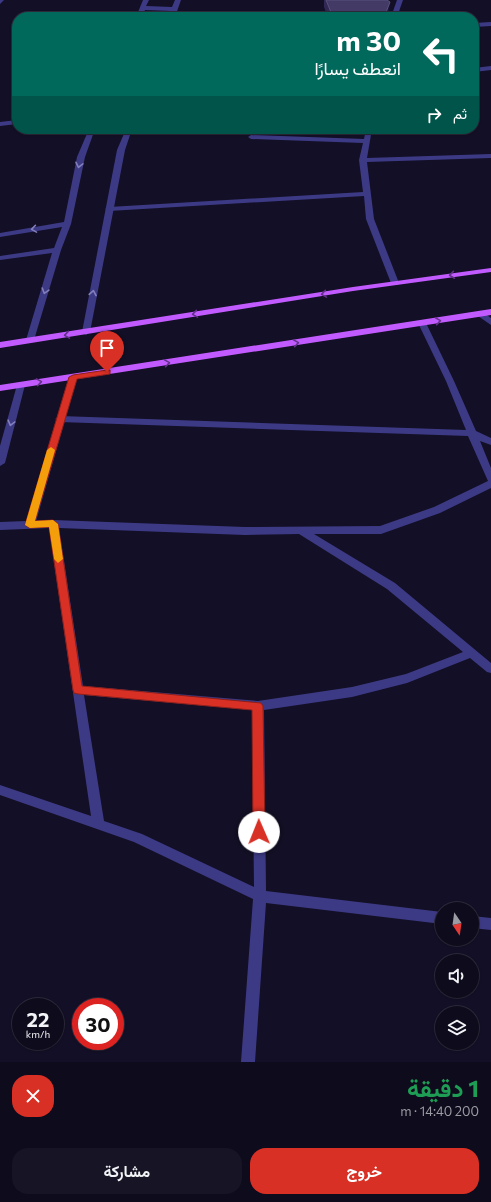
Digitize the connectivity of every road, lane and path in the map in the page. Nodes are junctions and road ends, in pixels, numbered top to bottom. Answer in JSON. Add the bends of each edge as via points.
{"nodes":[{"id":1,"x":146,"y":0,"type":"edge"},
{"id":2,"x":178,"y":0,"type":"edge"},
{"id":3,"x":400,"y":0,"type":"edge"},
{"id":4,"x":143,"y":8,"type":"junction"},
{"id":5,"x":175,"y":9,"type":"junction"},
{"id":6,"x":141,"y":12,"type":"edge"},
{"id":7,"x":174,"y":12,"type":"edge"},
{"id":8,"x":396,"y":12,"type":"edge"},
{"id":9,"x":491,"y":24,"type":"edge"},
{"id":10,"x":479,"y":25,"type":"edge"},
{"id":11,"x":491,"y":68,"type":"edge"},
{"id":12,"x":479,"y":69,"type":"edge"},
{"id":13,"x":12,"y":123,"type":"edge"},
{"id":14,"x":0,"y":124,"type":"edge"},
{"id":15,"x":90,"y":134,"type":"edge"},
{"id":16,"x":126,"y":134,"type":"edge"},
{"id":17,"x":368,"y":134,"type":"edge"},
{"id":18,"x":251,"y":137,"type":"dead end"},
{"id":19,"x":366,"y":141,"type":"junction"},
{"id":20,"x":491,"y":156,"type":"edge"},
{"id":21,"x":363,"y":160,"type":"junction"},
{"id":22,"x":367,"y":194,"type":"junction"},
{"id":23,"x":109,"y":209,"type":"junction"},
{"id":24,"x":67,"y":224,"type":"junction"},
{"id":25,"x":0,"y":235,"type":"edge"},
{"id":26,"x":57,"y":250,"type":"junction"},
{"id":27,"x":0,"y":258,"type":"edge"},
{"id":28,"x":491,"y":270,"type":"edge"},
{"id":29,"x":395,"y":283,"type":"junction"},
{"id":30,"x":491,"y":312,"type":"edge"},
{"id":31,"x":481,"y":314,"type":"junction"},
{"id":32,"x":491,"y":322,"type":"edge"},
{"id":33,"x":422,"y":323,"type":"junction"},
{"id":34,"x":86,"y":332,"type":"junction"},
{"id":35,"x":30,"y":340,"type":"junction"},
{"id":36,"x":0,"y":345,"type":"edge"},
{"id":37,"x":73,"y":377,"type":"junction"},
{"id":38,"x":21,"y":385,"type":"junction"},
{"id":39,"x":0,"y":388,"type":"edge"},
{"id":40,"x":60,"y":419,"type":"junction"},
{"id":41,"x":472,"y":433,"type":"junction"},
{"id":42,"x":491,"y":442,"type":"edge"},
{"id":43,"x":0,"y":463,"type":"edge"},
{"id":44,"x":491,"y":479,"type":"edge"},
{"id":45,"x":491,"y":484,"type":"edge"},
{"id":46,"x":53,"y":524,"type":"junction"},
{"id":47,"x":30,"y":525,"type":"junction"},
{"id":48,"x":0,"y":526,"type":"edge"},
{"id":49,"x":301,"y":531,"type":"junction"},
{"id":50,"x":471,"y":653,"type":"junction"},
{"id":51,"x":491,"y":669,"type":"edge"},
{"id":52,"x":78,"y":690,"type":"junction"},
{"id":53,"x":258,"y":706,"type":"junction"},
{"id":54,"x":0,"y":790,"type":"edge"},
{"id":55,"x":98,"y":824,"type":"junction"},
{"id":56,"x":260,"y":896,"type":"junction"},
{"id":57,"x":435,"y":917,"type":"edge"},
{"id":58,"x":479,"y":923,"type":"edge"},
{"id":59,"x":491,"y":924,"type":"edge"},
{"id":60,"x":248,"y":1062,"type":"edge"}],
"edges":[{"from":1,"to":4,"type":"street"},
{"from":2,"to":5,"type":"street"},
{"from":3,"to":8,"type":"street"},
{"from":4,"to":5,"type":"street"},
{"from":4,"to":6,"type":"street"},
{"from":5,"to":7,"type":"street"},
{"from":9,"to":10,"type":"street"},
{"from":11,"to":12,"type":"street"},
{"from":13,"to":14,"type":"street"},
{"from":15,"to":24,"type":"street","one_way":true,"via":[[81,157]]},
{"from":16,"to":23,"type":"street"},
{"from":17,"to":19,"type":"street"},
{"from":18,"to":19,"type":"street"},
{"from":19,"to":21,"type":"street"},
{"from":20,"to":21,"type":"street"},
{"from":21,"to":22,"type":"street"},
{"from":22,"to":23,"type":"street"},
{"from":22,"to":29,"type":"street","via":[[370,219]]},
{"from":34,"to":23,"type":"street","one_way":true},
{"from":24,"to":25,"type":"street","one_way":true},
{"from":24,"to":26,"type":"street"},
{"from":26,"to":27,"type":"street"},
{"from":26,"to":35,"type":"street","one_way":true},
{"from":28,"to":29,"type":"main road","one_way":true},
{"from":29,"to":34,"type":"main road","one_way":true},
{"from":30,"to":31,"type":"main road"},
{"from":31,"to":32,"type":"street"},
{"from":33,"to":31,"type":"main road","one_way":true},
{"from":37,"to":33,"type":"main road","one_way":true},
{"from":33,"to":41,"type":"street"},
{"from":34,"to":35,"type":"main road","one_way":true},
{"from":35,"to":36,"type":"main road"},
{"from":38,"to":37,"type":"main road","one_way":true},
{"from":37,"to":40,"type":"street"},
{"from":38,"to":39,"type":"main road"},
{"from":38,"to":43,"type":"street","one_way":true},
{"from":40,"to":41,"type":"street"},
{"from":40,"to":47,"type":"street"},
{"from":41,"to":42,"type":"street"},
{"from":41,"to":44,"type":"street"},
{"from":45,"to":49,"type":"street","via":[[437,510],[381,530]]},
{"from":46,"to":47,"type":"street"},
{"from":46,"to":49,"type":"street","via":[[245,532]]},
{"from":46,"to":52,"type":"street"},
{"from":47,"to":48,"type":"street"},
{"from":49,"to":50,"type":"street","via":[[391,586]]},
{"from":50,"to":51,"type":"street"},
{"from":50,"to":53,"type":"street","via":[[408,678],[352,692]]},
{"from":52,"to":53,"type":"street"},
{"from":52,"to":55,"type":"street"},
{"from":53,"to":56,"type":"street"},
{"from":54,"to":55,"type":"street"},
{"from":55,"to":56,"type":"street","via":[[138,838]]},
{"from":56,"to":57,"type":"street"},
{"from":56,"to":60,"type":"street"},
{"from":58,"to":59,"type":"street"}]}
